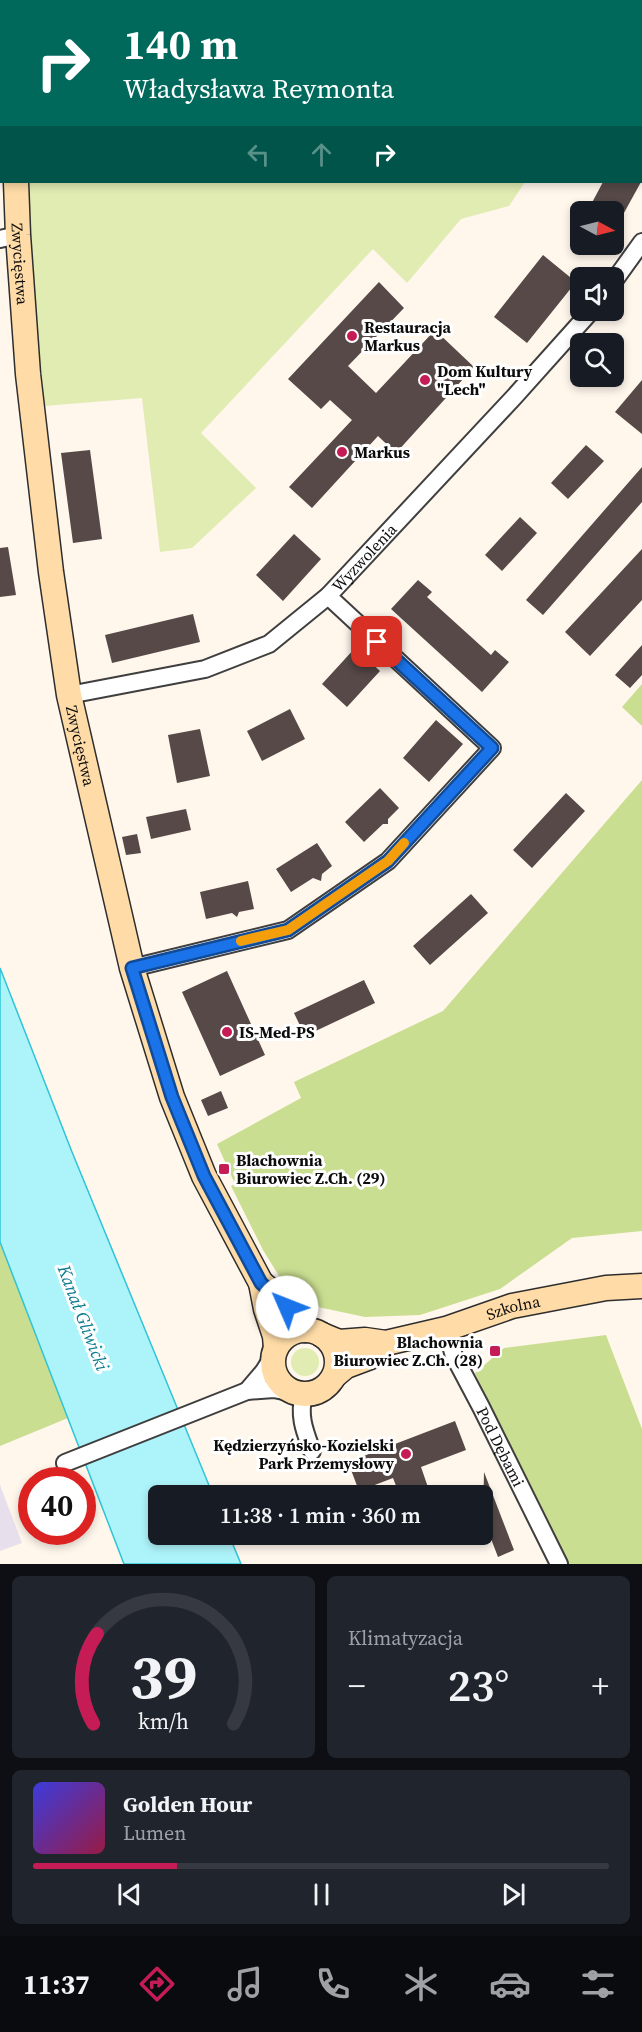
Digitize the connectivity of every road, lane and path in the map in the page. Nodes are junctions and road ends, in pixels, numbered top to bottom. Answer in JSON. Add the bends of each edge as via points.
{"nodes":[{"id":1,"x":16,"y":183,"type":"edge"},
{"id":2,"x":9,"y":237,"type":"edge"},
{"id":3,"x":642,"y":242,"type":"edge"},
{"id":4,"x":624,"y":267,"type":"edge"},
{"id":5,"x":582,"y":321,"type":"edge"},
{"id":6,"x":328,"y":596,"type":"junction"},
{"id":7,"x":69,"y":695,"type":"junction"},
{"id":8,"x":132,"y":968,"type":"junction"},
{"id":9,"x":261,"y":1283,"type":"junction"},
{"id":10,"x":642,"y":1286,"type":"edge"},
{"id":11,"x":446,"y":1329,"type":"junction"},
{"id":12,"x":314,"y":1333,"type":"junction"},
{"id":13,"x":386,"y":1343,"type":"junction"},
{"id":14,"x":274,"y":1353,"type":"junction"},
{"id":15,"x":334,"y":1376,"type":"junction"},
{"id":16,"x":247,"y":1391,"type":"junction"},
{"id":17,"x":299,"y":1394,"type":"junction"},
{"id":18,"x":312,"y":1451,"type":"dead end"},
{"id":19,"x":68,"y":1461,"type":"dead end"},
{"id":20,"x":559,"y":1564,"type":"edge"}],
"edges":[{"from":1,"to":2,"type":"street","name":"Zwycięstwa"},
{"from":2,"to":7,"type":"street","name":"Zwycięstwa"},
{"from":3,"to":4,"type":"street"},
{"from":5,"to":6,"type":"street","name":"Wyzwolenia"},
{"from":6,"to":7,"type":"street","name":"Wyzwolenia","via":[[269,644],[205,669]]},
{"from":6,"to":8,"type":"street","via":[[492,748],[388,861],[288,930]]},
{"from":7,"to":8,"type":"street","name":"Zwycięstwa"},
{"from":8,"to":9,"type":"street","name":"Zwycięstwa","via":[[172,1097],[204,1176]]},
{"from":9,"to":12,"type":"street","name":"Zwycięstwa"},
{"from":9,"to":14,"type":"street","name":"Zwycięstwa","via":[[275,1336]]},
{"from":10,"to":11,"type":"street","name":"Szkolna","via":[[606,1288],[513,1306]]},
{"from":11,"to":13,"type":"street","name":"Szkolna"},
{"from":11,"to":20,"type":"street","name":"Pod Dębami","via":[[453,1356]]},
{"from":12,"to":13,"type":"street","name":"Szkolna","via":[[339,1342]]},
{"from":12,"to":14,"type":"street","via":[[289,1334]]},
{"from":12,"to":15,"type":"street","via":[[334,1349]]},
{"from":13,"to":15,"type":"street","name":"Szkolna","via":[[370,1357],[346,1366]]},
{"from":14,"to":16,"type":"street"},
{"from":14,"to":17,"type":"street","via":[[277,1379],[284,1388]]},
{"from":15,"to":17,"type":"street","via":[[322,1390]]},
{"from":16,"to":17,"type":"street","via":[[274,1389]]},
{"from":16,"to":19,"type":"street"},
{"from":17,"to":18,"type":"street","via":[[301,1422]]}]}
